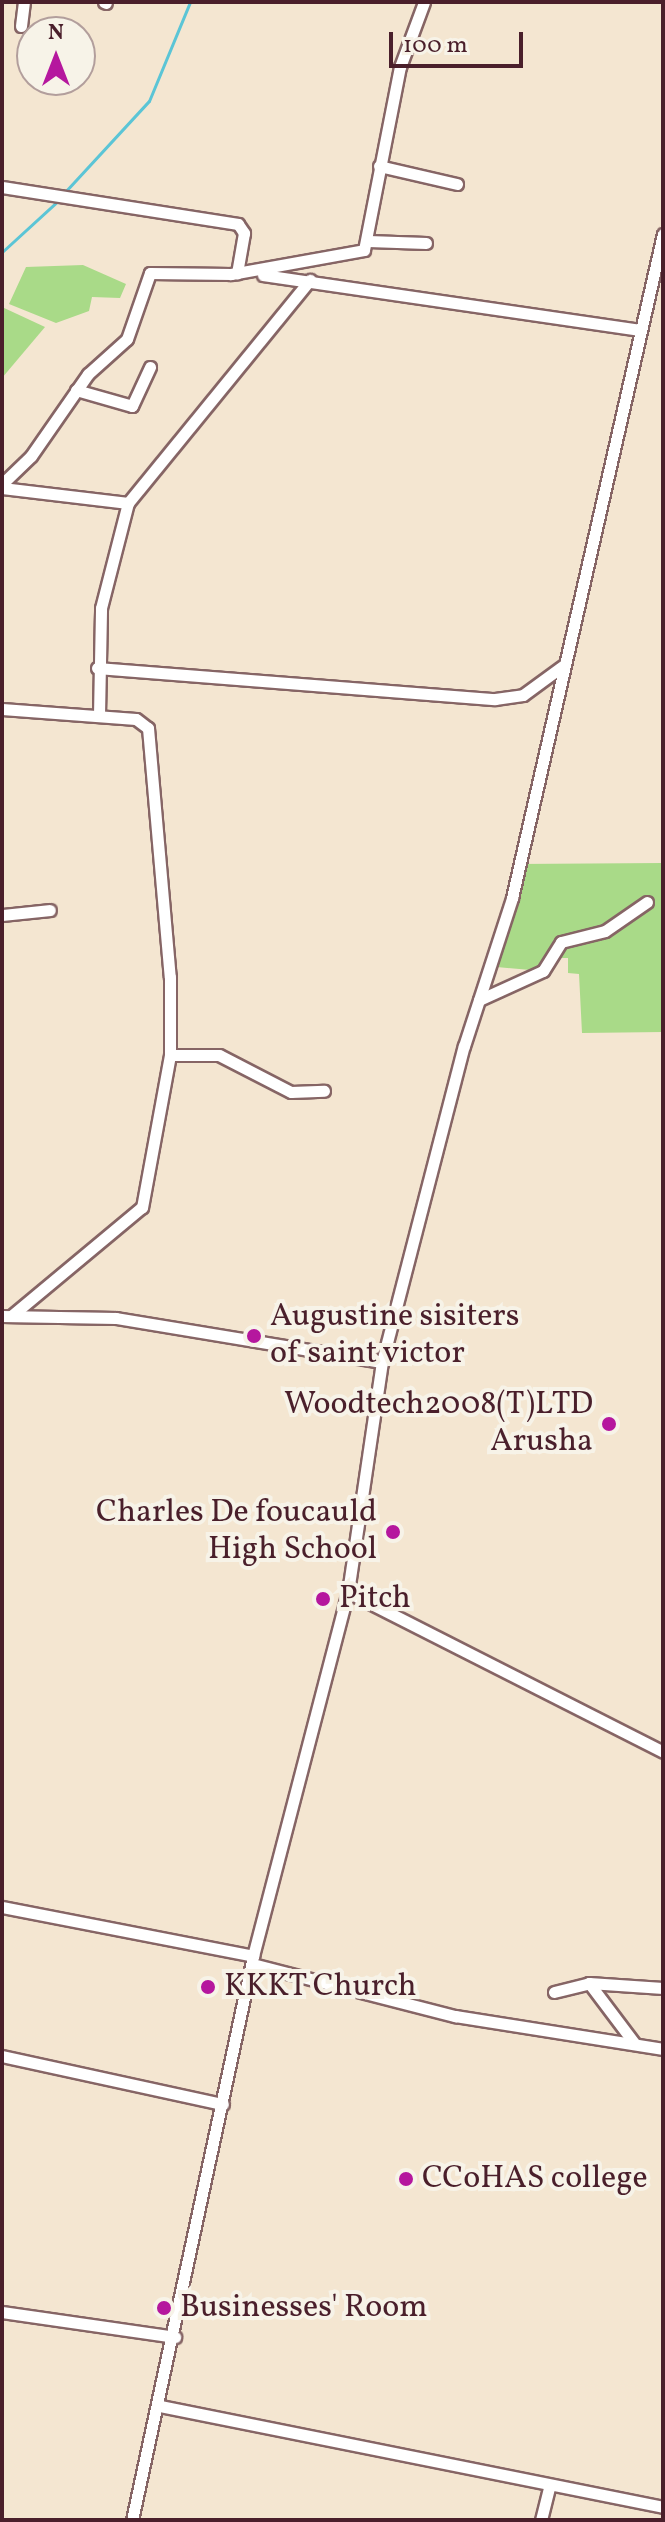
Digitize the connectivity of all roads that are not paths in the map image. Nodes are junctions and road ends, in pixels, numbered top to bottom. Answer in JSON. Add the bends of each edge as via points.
{"nodes":[{"id":1,"x":424,"y":2,"type":"edge"},
{"id":2,"x":379,"y":166,"type":"junction"},
{"id":3,"x":457,"y":184,"type":"dead end"},
{"id":4,"x":2,"y":187,"type":"edge"},
{"id":5,"x":663,"y":234,"type":"edge"},
{"id":6,"x":368,"y":241,"type":"junction"},
{"id":7,"x":426,"y":243,"type":"dead end"},
{"id":8,"x":240,"y":273,"type":"junction"},
{"id":9,"x":310,"y":280,"type":"junction"},
{"id":10,"x":640,"y":330,"type":"junction"},
{"id":11,"x":150,"y":367,"type":"dead end"},
{"id":12,"x":76,"y":390,"type":"junction"},
{"id":13,"x":2,"y":486,"type":"edge"},
{"id":14,"x":128,"y":503,"type":"junction"},
{"id":15,"x":565,"y":665,"type":"junction"},
{"id":16,"x":97,"y":668,"type":"junction"},
{"id":17,"x":2,"y":709,"type":"edge"},
{"id":18,"x":99,"y":715,"type":"junction"},
{"id":19,"x":647,"y":902,"type":"dead end"},
{"id":20,"x":50,"y":910,"type":"dead end"},
{"id":21,"x":2,"y":915,"type":"edge"},
{"id":22,"x":479,"y":1000,"type":"junction"},
{"id":23,"x":170,"y":1055,"type":"junction"},
{"id":24,"x":324,"y":1091,"type":"dead end"},
{"id":25,"x":6,"y":1316,"type":"edge"},
{"id":26,"x":382,"y":1362,"type":"junction"},
{"id":27,"x":348,"y":1592,"type":"junction"},
{"id":28,"x":663,"y":1752,"type":"edge"},
{"id":29,"x":2,"y":1907,"type":"edge"},
{"id":30,"x":252,"y":1960,"type":"junction"},
{"id":31,"x":589,"y":1983,"type":"junction"},
{"id":32,"x":663,"y":1988,"type":"edge"},
{"id":33,"x":554,"y":1992,"type":"dead end"},
{"id":34,"x":635,"y":2044,"type":"junction"},
{"id":35,"x":663,"y":2049,"type":"edge"},
{"id":36,"x":2,"y":2056,"type":"edge"},
{"id":37,"x":223,"y":2104,"type":"junction"},
{"id":38,"x":2,"y":2312,"type":"edge"},
{"id":39,"x":175,"y":2337,"type":"junction"},
{"id":40,"x":160,"y":2406,"type":"junction"},
{"id":41,"x":549,"y":2487,"type":"junction"},
{"id":42,"x":663,"y":2507,"type":"edge"},
{"id":43,"x":132,"y":2520,"type":"edge"},
{"id":44,"x":541,"y":2520,"type":"edge"}],
"edges":[{"from":1,"to":2,"type":"street","via":[[400,67]]},
{"from":2,"to":3,"type":"street"},
{"from":2,"to":6,"type":"street"},
{"from":4,"to":8,"type":"street","via":[[238,224],[244,233]]},
{"from":5,"to":10,"type":"street"},
{"from":6,"to":7,"type":"street"},
{"from":6,"to":8,"type":"street","via":[[351,258]]},
{"from":8,"to":9,"type":"street"},
{"from":8,"to":12,"type":"street","via":[[150,273],[127,339]]},
{"from":9,"to":10,"type":"street"},
{"from":9,"to":14,"type":"street"},
{"from":10,"to":15,"type":"street"},
{"from":11,"to":12,"type":"street","via":[[132,406]]},
{"from":12,"to":13,"type":"street","via":[[31,456]]},
{"from":13,"to":14,"type":"street"},
{"from":14,"to":16,"type":"street","via":[[106,580]]},
{"from":15,"to":16,"type":"street","via":[[523,695],[495,699]]},
{"from":15,"to":22,"type":"street","via":[[512,898]]},
{"from":16,"to":18,"type":"street"},
{"from":17,"to":18,"type":"street"},
{"from":18,"to":23,"type":"street","via":[[148,728]]},
{"from":19,"to":22,"type":"street","via":[[605,931],[561,942],[543,971]]},
{"from":20,"to":21,"type":"street"},
{"from":22,"to":26,"type":"street"},
{"from":23,"to":24,"type":"street","via":[[219,1055],[291,1092]]},
{"from":23,"to":25,"type":"street","via":[[140,1211]]},
{"from":25,"to":26,"type":"street","via":[[116,1318]]},
{"from":26,"to":27,"type":"street"},
{"from":27,"to":28,"type":"street"},
{"from":27,"to":30,"type":"street"},
{"from":29,"to":30,"type":"street"},
{"from":30,"to":34,"type":"street","via":[[455,2016]]},
{"from":30,"to":37,"type":"street"},
{"from":31,"to":32,"type":"street"},
{"from":31,"to":33,"type":"street"},
{"from":31,"to":34,"type":"street"},
{"from":34,"to":35,"type":"street"},
{"from":36,"to":37,"type":"street"},
{"from":37,"to":39,"type":"street"},
{"from":38,"to":39,"type":"street"},
{"from":39,"to":40,"type":"street"},
{"from":40,"to":41,"type":"street"},
{"from":40,"to":43,"type":"street"},
{"from":41,"to":42,"type":"street"},
{"from":41,"to":44,"type":"street"}]}
